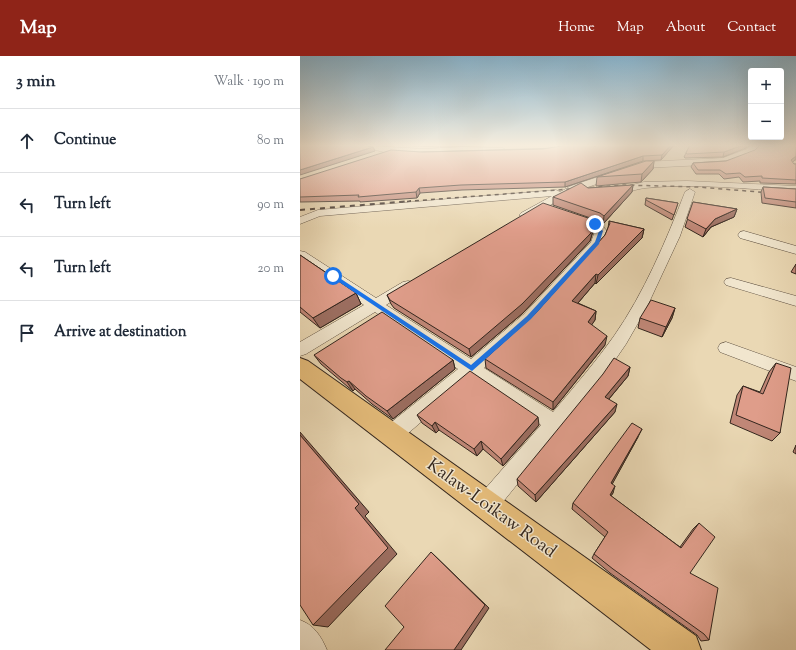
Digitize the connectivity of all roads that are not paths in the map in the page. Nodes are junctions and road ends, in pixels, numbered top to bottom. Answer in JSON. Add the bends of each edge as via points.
{"nodes":[{"id":1,"x":621,"y":173,"type":"edge"},
{"id":2,"x":796,"y":189,"type":"edge"},
{"id":3,"x":567,"y":192,"type":"junction"},
{"id":4,"x":690,"y":192,"type":"dead end"},
{"id":5,"x":540,"y":205,"type":"junction"},
{"id":6,"x":300,"y":221,"type":"edge"},
{"id":7,"x":514,"y":221,"type":"edge"},
{"id":8,"x":744,"y":235,"type":"dead end"},
{"id":9,"x":796,"y":250,"type":"edge"},
{"id":10,"x":300,"y":255,"type":"edge"},
{"id":11,"x":415,"y":281,"type":"edge"},
{"id":12,"x":730,"y":282,"type":"dead end"},
{"id":13,"x":796,"y":301,"type":"edge"},
{"id":14,"x":375,"y":304,"type":"junction"},
{"id":15,"x":726,"y":348,"type":"dead end"},
{"id":16,"x":300,"y":350,"type":"edge"},
{"id":17,"x":300,"y":367,"type":"edge"},
{"id":18,"x":472,"y":368,"type":"junction"},
{"id":19,"x":796,"y":374,"type":"edge"},
{"id":20,"x":556,"y":424,"type":"junction"},
{"id":21,"x":391,"y":435,"type":"junction"},
{"id":22,"x":486,"y":505,"type":"junction"},
{"id":23,"x":300,"y":634,"type":"edge"},
{"id":24,"x":312,"y":650,"type":"edge"},
{"id":25,"x":682,"y":650,"type":"edge"}],
"edges":[{"from":1,"to":3,"type":"street"},
{"from":2,"to":3,"type":"street","via":[[687,184]]},
{"from":3,"to":5,"type":"street"},
{"from":3,"to":6,"type":"street","via":[[318,213]]},
{"from":4,"to":20,"type":"street","via":[[674,236],[620,340]]},
{"from":5,"to":7,"type":"street"},
{"from":5,"to":18,"type":"street","via":[[595,224],[601,231],[597,243],[529,318]]},
{"from":8,"to":9,"type":"street"},
{"from":10,"to":14,"type":"street"},
{"from":11,"to":14,"type":"street"},
{"from":12,"to":13,"type":"street"},
{"from":14,"to":16,"type":"street"},
{"from":14,"to":18,"type":"street"},
{"from":15,"to":19,"type":"street"},
{"from":17,"to":21,"type":"main road","name":"Kalaw-Loikaw Road"},
{"from":18,"to":20,"type":"street"},
{"from":18,"to":21,"type":"street"},
{"from":20,"to":22,"type":"street"},
{"from":21,"to":22,"type":"main road","name":"Kalaw-Loikaw Road"},
{"from":22,"to":25,"type":"main road","name":"Kalaw-Loikaw Road"},
{"from":23,"to":24,"type":"street"}]}
